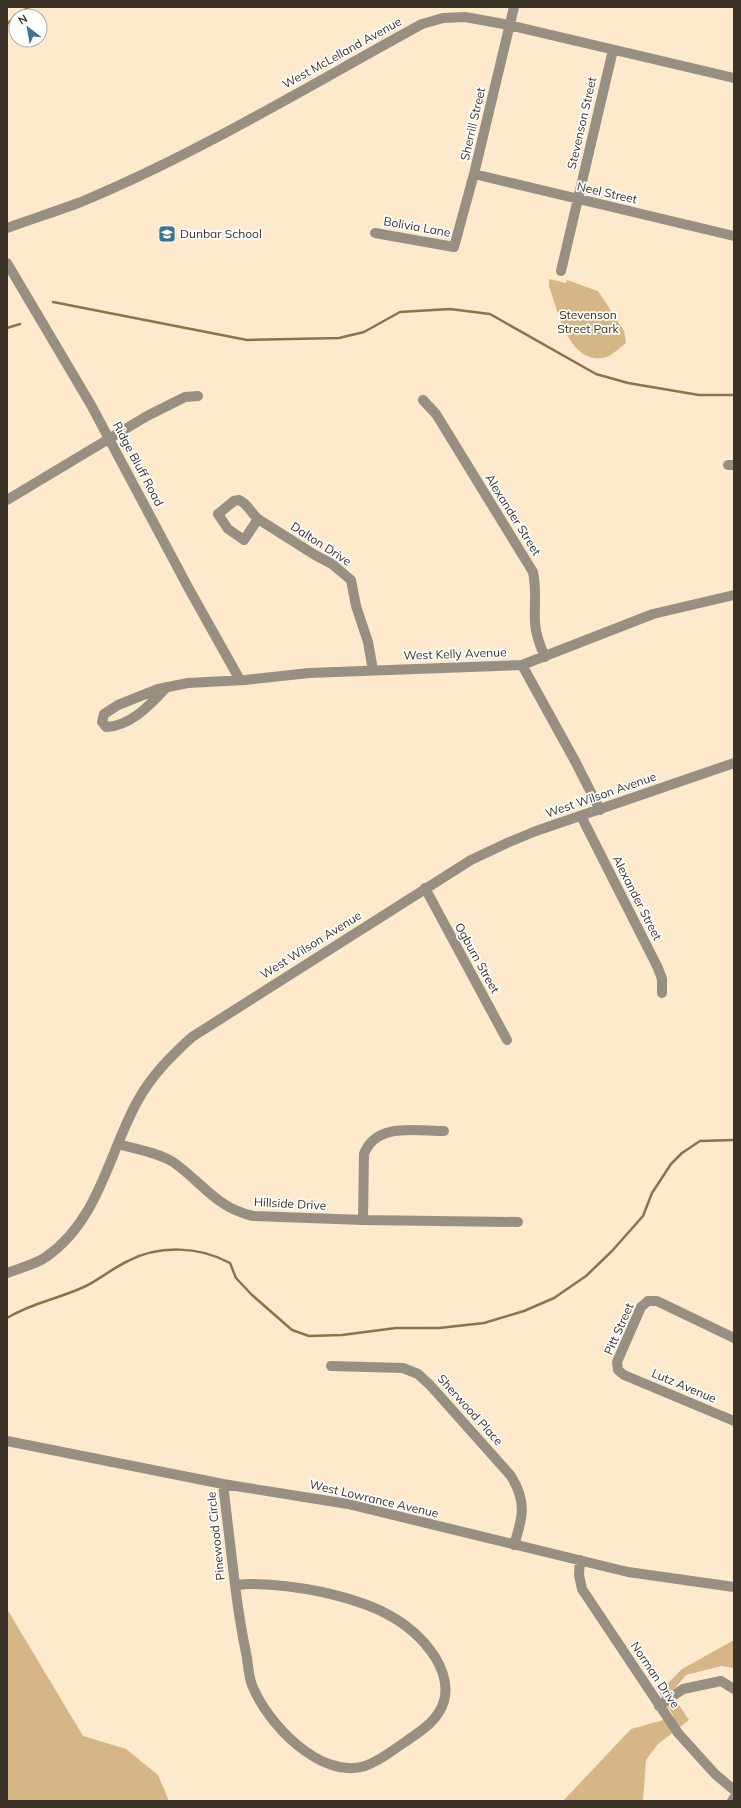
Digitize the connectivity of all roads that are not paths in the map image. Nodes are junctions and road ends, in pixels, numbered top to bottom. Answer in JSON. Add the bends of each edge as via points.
{"nodes":[{"id":1,"x":514,"y":7,"type":"edge"},
{"id":2,"x":509,"y":25,"type":"junction"},
{"id":3,"x":613,"y":50,"type":"junction"},
{"id":4,"x":734,"y":78,"type":"edge"},
{"id":5,"x":474,"y":174,"type":"junction"},
{"id":6,"x":578,"y":200,"type":"junction"},
{"id":7,"x":7,"y":228,"type":"edge"},
{"id":8,"x":375,"y":233,"type":"dead end"},
{"id":9,"x":734,"y":236,"type":"edge"},
{"id":10,"x":454,"y":247,"type":"joint"},
{"id":11,"x":7,"y":263,"type":"edge"},
{"id":12,"x":561,"y":271,"type":"dead end"},
{"id":13,"x":198,"y":396,"type":"dead end"},
{"id":14,"x":423,"y":400,"type":"dead end"},
{"id":15,"x":111,"y":440,"type":"junction"},
{"id":16,"x":7,"y":500,"type":"edge"},
{"id":17,"x":258,"y":519,"type":"dead end"},
{"id":18,"x":734,"y":595,"type":"edge"},
{"id":19,"x":545,"y":657,"type":"junction"},
{"id":20,"x":522,"y":665,"type":"junction"},
{"id":21,"x":373,"y":670,"type":"junction"},
{"id":22,"x":240,"y":680,"type":"junction"},
{"id":23,"x":166,"y":688,"type":"junction"},
{"id":24,"x":733,"y":767,"type":"edge"},
{"id":25,"x":600,"y":810,"type":"junction"},
{"id":26,"x":581,"y":816,"type":"junction"},
{"id":27,"x":425,"y":888,"type":"junction"},
{"id":28,"x":662,"y":993,"type":"dead end"},
{"id":29,"x":507,"y":1040,"type":"dead end"},
{"id":30,"x":444,"y":1131,"type":"dead end"},
{"id":31,"x":118,"y":1144,"type":"junction"},
{"id":32,"x":363,"y":1220,"type":"junction"},
{"id":33,"x":518,"y":1222,"type":"dead end"},
{"id":34,"x":7,"y":1273,"type":"edge"},
{"id":35,"x":734,"y":1338,"type":"edge"},
{"id":36,"x":331,"y":1366,"type":"dead end"},
{"id":37,"x":624,"y":1375,"type":"joint"},
{"id":38,"x":734,"y":1421,"type":"edge"},
{"id":39,"x":7,"y":1441,"type":"edge"},
{"id":40,"x":223,"y":1484,"type":"junction"},
{"id":41,"x":514,"y":1545,"type":"junction"},
{"id":42,"x":580,"y":1560,"type":"junction"},
{"id":43,"x":235,"y":1585,"type":"junction"},
{"id":44,"x":734,"y":1587,"type":"edge"},
{"id":45,"x":734,"y":1689,"type":"edge"},
{"id":46,"x":659,"y":1706,"type":"junction"},
{"id":47,"x":734,"y":1790,"type":"edge"},
{"id":48,"x":734,"y":1798,"type":"edge"},
{"id":49,"x":732,"y":1801,"type":"edge"}],
"edges":[{"from":1,"to":2,"type":"street","name":"Sherrill Street"},
{"from":2,"to":3,"type":"street","name":"West McLelland Avenue"},
{"from":2,"to":5,"type":"street","name":"Sherrill Street"},
{"from":2,"to":7,"type":"street","name":"West McLelland Avenue","via":[[465,17],[443,18],[422,24],[209,141],[132,179],[80,202]]},
{"from":3,"to":4,"type":"street","name":"West McLelland Avenue"},
{"from":3,"to":6,"type":"street","name":"Stevenson Street"},
{"from":5,"to":6,"type":"street","name":"Neel Street"},
{"from":5,"to":10,"type":"street","name":"Sherrill Street"},
{"from":6,"to":9,"type":"street","name":"Neel Street"},
{"from":6,"to":12,"type":"street","name":"Stevenson Street"},
{"from":8,"to":10,"type":"street","name":"Bolivia Lane"},
{"from":11,"to":15,"type":"street","name":"Ridge Bluff Road"},
{"from":13,"to":15,"type":"street","via":[[185,397],[147,416]]},
{"from":14,"to":19,"type":"street","name":"Alexander Street","via":[[436,414],[533,572],[537,589],[535,623],[538,641]]},
{"from":15,"to":16,"type":"street"},
{"from":15,"to":22,"type":"street","name":"Ridge Bluff Road"},
{"from":17,"to":21,"type":"street","name":"Dalton Drive","via":[[332,564],[352,580],[356,606],[368,642]]},
{"from":18,"to":19,"type":"street","name":"West Kelly Avenue","via":[[653,614]]},
{"from":19,"to":20,"type":"street","name":"West Kelly Avenue"},
{"from":20,"to":21,"type":"street","name":"West Kelly Avenue"},
{"from":20,"to":25,"type":"street"},
{"from":21,"to":22,"type":"street","name":"West Kelly Avenue"},
{"from":22,"to":23,"type":"street","name":"West Kelly Avenue","via":[[188,683]]},
{"from":23,"to":23,"type":"street","name":"West Kelly Avenue","via":[[112,708],[104,714],[102,722],[106,727],[126,721],[144,710]]},
{"from":24,"to":25,"type":"street","name":"West Wilson Avenue"},
{"from":25,"to":26,"type":"street","name":"West Wilson Avenue"},
{"from":26,"to":27,"type":"street","name":"West Wilson Avenue","via":[[507,843],[471,860]]},
{"from":26,"to":28,"type":"street","name":"Alexander Street","via":[[658,968],[662,979]]},
{"from":27,"to":29,"type":"street","name":"Ogburn Street"},
{"from":27,"to":31,"type":"street","name":"West Wilson Avenue","via":[[192,1037],[175,1052],[148,1084]]},
{"from":30,"to":32,"type":"street","via":[[390,1131],[374,1138],[367,1145],[364,1154]]},
{"from":31,"to":32,"type":"street","name":"Hillside Drive","via":[[171,1161],[221,1203],[243,1214],[268,1218]]},
{"from":31,"to":34,"type":"street","name":"West Wilson Avenue","via":[[85,1218],[73,1233],[45,1257]]},
{"from":32,"to":33,"type":"street","name":"Hillside Drive"},
{"from":35,"to":37,"type":"street","name":"Pitt Street","via":[[657,1301],[648,1301],[641,1307],[617,1362],[618,1370]]},
{"from":36,"to":41,"type":"street","name":"Sherwood Place","via":[[403,1368],[418,1374],[430,1385],[511,1476],[520,1490],[523,1507]]},
{"from":37,"to":38,"type":"street","name":"Lutz Avenue"},
{"from":39,"to":40,"type":"street","name":"West Lowrance Avenue"},
{"from":40,"to":41,"type":"street","name":"West Lowrance Avenue","via":[[348,1504]]},
{"from":40,"to":43,"type":"street","name":"Pinewood Circle"},
{"from":41,"to":42,"type":"street","name":"West Lowrance Avenue"},
{"from":42,"to":44,"type":"street","name":"West Lowrance Avenue","via":[[628,1572]]},
{"from":42,"to":46,"type":"street","name":"Norman Drive","via":[[579,1575],[582,1589]]},
{"from":43,"to":43,"type":"street","name":"Pinewood Circle","via":[[252,1684],[266,1710],[280,1728],[308,1753],[330,1766],[365,1766],[425,1729],[437,1716],[444,1700],[445,1683],[440,1666],[420,1638],[400,1620],[350,1598],[293,1586]]},
{"from":45,"to":46,"type":"street","via":[[720,1681],[683,1689]]},
{"from":46,"to":47,"type":"street","name":"Norman Drive","via":[[698,1756]]},
{"from":48,"to":49,"type":"street"}]}
